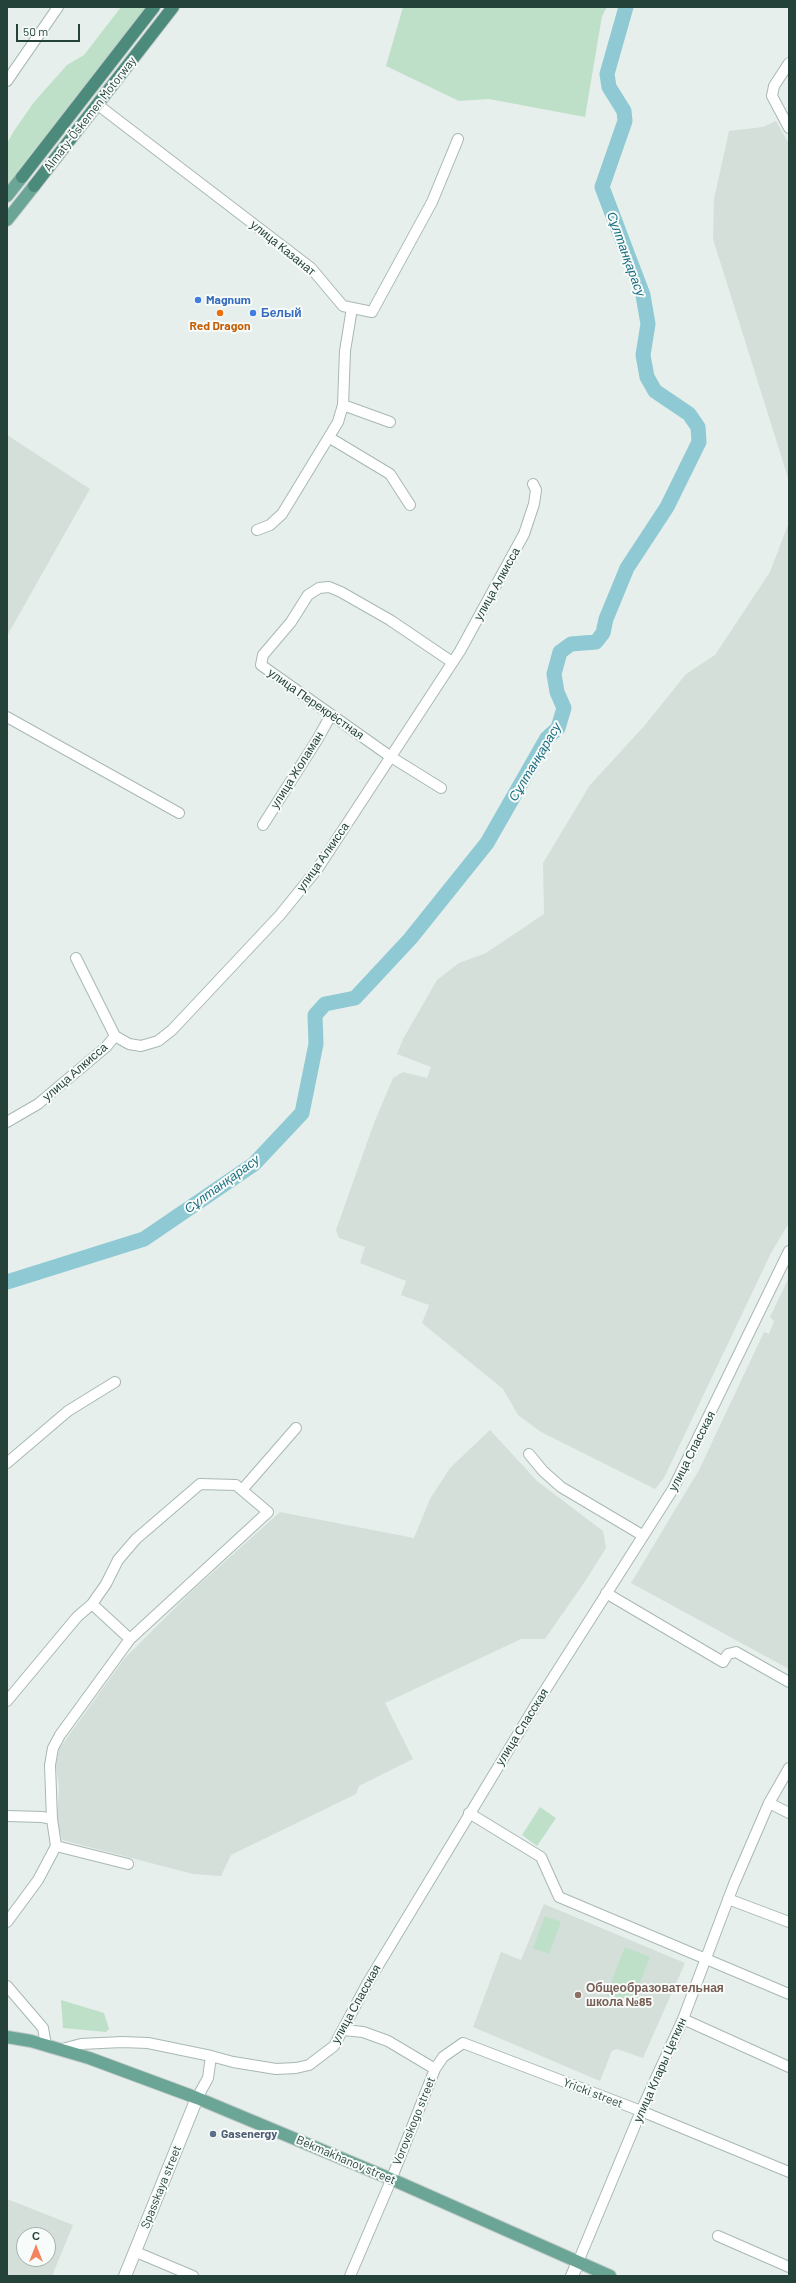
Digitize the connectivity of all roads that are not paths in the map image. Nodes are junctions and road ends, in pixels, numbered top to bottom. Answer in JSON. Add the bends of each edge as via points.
{"nodes":[{"id":1,"x":58,"y":7,"type":"edge"},
{"id":2,"x":154,"y":7,"type":"edge"},
{"id":3,"x":173,"y":7,"type":"edge"},
{"id":4,"x":789,"y":64,"type":"edge"},
{"id":5,"x":7,"y":81,"type":"edge"},
{"id":6,"x":98,"y":105,"type":"junction"},
{"id":7,"x":789,"y":128,"type":"edge"},
{"id":8,"x":458,"y":139,"type":"dead end"},
{"id":9,"x":22,"y":177,"type":"joint"},
{"id":10,"x":34,"y":186,"type":"joint"},
{"id":11,"x":7,"y":196,"type":"edge"},
{"id":12,"x":7,"y":220,"type":"edge"},
{"id":13,"x":352,"y":308,"type":"junction"},
{"id":14,"x":343,"y":405,"type":"junction"},
{"id":15,"x":390,"y":422,"type":"dead end"},
{"id":16,"x":330,"y":438,"type":"junction"},
{"id":17,"x":533,"y":484,"type":"dead end"},
{"id":18,"x":410,"y":505,"type":"dead end"},
{"id":19,"x":257,"y":530,"type":"dead end"},
{"id":20,"x":452,"y":662,"type":"junction"},
{"id":21,"x":331,"y":715,"type":"junction"},
{"id":22,"x":7,"y":717,"type":"edge"},
{"id":23,"x":391,"y":757,"type":"junction"},
{"id":24,"x":440,"y":788,"type":"dead end"},
{"id":25,"x":179,"y":813,"type":"dead end"},
{"id":26,"x":263,"y":825,"type":"dead end"},
{"id":27,"x":76,"y":958,"type":"dead end"},
{"id":28,"x":115,"y":1036,"type":"junction"},
{"id":29,"x":7,"y":1122,"type":"edge"},
{"id":30,"x":789,"y":1250,"type":"edge"},
{"id":31,"x":114,"y":1382,"type":"dead end"},
{"id":32,"x":296,"y":1428,"type":"dead end"},
{"id":33,"x":529,"y":1454,"type":"dead end"},
{"id":34,"x":7,"y":1463,"type":"edge"},
{"id":35,"x":242,"y":1490,"type":"junction"},
{"id":36,"x":642,"y":1535,"type":"junction"},
{"id":37,"x":606,"y":1593,"type":"junction"},
{"id":38,"x":92,"y":1604,"type":"junction"},
{"id":39,"x":130,"y":1639,"type":"junction"},
{"id":40,"x":789,"y":1682,"type":"edge"},
{"id":41,"x":7,"y":1701,"type":"edge"},
{"id":42,"x":789,"y":1768,"type":"edge"},
{"id":43,"x":769,"y":1803,"type":"junction"},
{"id":44,"x":469,"y":1813,"type":"junction"},
{"id":45,"x":789,"y":1814,"type":"edge"},
{"id":46,"x":7,"y":1816,"type":"edge"},
{"id":47,"x":52,"y":1819,"type":"junction"},
{"id":48,"x":56,"y":1846,"type":"junction"},
{"id":49,"x":128,"y":1864,"type":"dead end"},
{"id":50,"x":728,"y":1899,"type":"junction"},
{"id":51,"x":7,"y":1922,"type":"edge"},
{"id":52,"x":789,"y":1922,"type":"edge"},
{"id":53,"x":705,"y":1958,"type":"junction"},
{"id":54,"x":7,"y":1986,"type":"edge"},
{"id":55,"x":789,"y":1994,"type":"edge"},
{"id":56,"x":683,"y":2019,"type":"junction"},
{"id":57,"x":344,"y":2030,"type":"junction"},
{"id":58,"x":7,"y":2037,"type":"edge"},
{"id":59,"x":463,"y":2042,"type":"joint"},
{"id":60,"x":46,"y":2045,"type":"junction"},
{"id":61,"x":62,"y":2050,"type":"junction"},
{"id":62,"x":211,"y":2056,"type":"junction"},
{"id":63,"x":789,"y":2067,"type":"edge"},
{"id":64,"x":435,"y":2069,"type":"junction"},
{"id":65,"x":197,"y":2098,"type":"junction"},
{"id":66,"x":641,"y":2112,"type":"junction"},
{"id":67,"x":789,"y":2172,"type":"edge"},
{"id":68,"x":391,"y":2179,"type":"junction"},
{"id":69,"x":718,"y":2236,"type":"dead end"},
{"id":70,"x":136,"y":2252,"type":"junction"},
{"id":71,"x":578,"y":2262,"type":"junction"},
{"id":72,"x":789,"y":2267,"type":"edge"},
{"id":73,"x":125,"y":2276,"type":"edge"},
{"id":74,"x":193,"y":2276,"type":"edge"},
{"id":75,"x":350,"y":2276,"type":"edge"},
{"id":76,"x":572,"y":2276,"type":"edge"},
{"id":77,"x":610,"y":2276,"type":"edge"}],
"edges":[{"from":1,"to":5,"type":"street"},
{"from":2,"to":9,"type":"highway","name":"Almaty-Öskemen Motorway"},
{"from":3,"to":6,"type":"highway","name":"Almaty-Öskemen Motorway"},
{"from":4,"to":7,"type":"street","via":[[774,86],[772,96]]},
{"from":6,"to":10,"type":"highway","name":"Almaty-Öskemen Motorway"},
{"from":6,"to":13,"type":"street","name":"улица Казанат","via":[[311,268],[342,306]]},
{"from":8,"to":13,"type":"street","name":"улица Казанат","via":[[432,202],[372,312]]},
{"from":9,"to":11,"type":"main road","name":"Almaty-Öskemen Motorway"},
{"from":10,"to":12,"type":"main road","name":"Almaty-Öskemen Motorway"},
{"from":13,"to":14,"type":"street","via":[[345,351]]},
{"from":14,"to":15,"type":"street"},
{"from":14,"to":16,"type":"street"},
{"from":16,"to":18,"type":"street","via":[[390,474]]},
{"from":16,"to":19,"type":"street","via":[[282,514],[270,525]]},
{"from":17,"to":20,"type":"street","name":"улица Алкисса","via":[[536,490],[534,504],[524,534]]},
{"from":20,"to":21,"type":"street","name":"улица Перекрёстная","via":[[390,620],[341,592],[329,587],[319,588],[308,595],[291,622],[263,655],[261,665]]},
{"from":20,"to":23,"type":"street","name":"улица Алкисса"},
{"from":21,"to":23,"type":"street","name":"улица Перекрёстная"},
{"from":21,"to":26,"type":"street","name":"улица Жоламан"},
{"from":22,"to":25,"type":"street"},
{"from":23,"to":24,"type":"street","name":"улица Перекрёстная"},
{"from":23,"to":28,"type":"street","name":"улица Алкисса","via":[[313,874],[280,915],[172,1030],[158,1041],[141,1046],[129,1044]]},
{"from":27,"to":28,"type":"street"},
{"from":28,"to":29,"type":"street","name":"улица Алкисса","via":[[106,1047],[38,1104]]},
{"from":30,"to":36,"type":"street","name":"улица Спасская","via":[[673,1489]]},
{"from":31,"to":34,"type":"street","via":[[68,1411]]},
{"from":32,"to":35,"type":"street"},
{"from":33,"to":36,"type":"street","via":[[561,1487]]},
{"from":35,"to":38,"type":"street","via":[[236,1485],[200,1484],[136,1539],[118,1560]]},
{"from":35,"to":39,"type":"street","via":[[268,1512]]},
{"from":36,"to":37,"type":"street","name":"улица Спасская"},
{"from":37,"to":40,"type":"street","via":[[723,1662],[728,1654],[736,1652]]},
{"from":37,"to":44,"type":"street","name":"улица Спасская"},
{"from":38,"to":39,"type":"street"},
{"from":38,"to":41,"type":"street","via":[[77,1617]]},
{"from":39,"to":47,"type":"street","via":[[60,1734],[50,1766]]},
{"from":42,"to":43,"type":"street","name":"улица Клары Цеткин"},
{"from":43,"to":45,"type":"street"},
{"from":43,"to":50,"type":"street","name":"улица Клары Цеткин"},
{"from":44,"to":53,"type":"street","via":[[541,1857],[559,1897]]},
{"from":44,"to":57,"type":"street","name":"улица Спасская","via":[[367,1984]]},
{"from":46,"to":47,"type":"street"},
{"from":47,"to":48,"type":"street"},
{"from":48,"to":49,"type":"street"},
{"from":48,"to":51,"type":"street","via":[[38,1880]]},
{"from":50,"to":52,"type":"street"},
{"from":50,"to":53,"type":"street","name":"улица Клары Цеткин"},
{"from":53,"to":55,"type":"street"},
{"from":53,"to":56,"type":"street","name":"улица Клары Цеткин"},
{"from":54,"to":60,"type":"street","via":[[43,2028]]},
{"from":56,"to":63,"type":"street"},
{"from":56,"to":66,"type":"street","name":"улица Клары Цеткин"},
{"from":57,"to":62,"type":"street","name":"улица Спасская","via":[[334,2046],[322,2057],[309,2065],[296,2068],[276,2069]]},
{"from":57,"to":64,"type":"street","via":[[363,2032],[388,2041]]},
{"from":58,"to":60,"type":"main road","name":"Bekmakhanov street"},
{"from":59,"to":64,"type":"street","name":"Vorovskogo street","via":[[443,2057]]},
{"from":59,"to":66,"type":"street","name":"Yricki street"},
{"from":60,"to":61,"type":"main road","name":"Bekmakhanov street"},
{"from":61,"to":62,"type":"street","name":"улица Спасская","via":[[81,2044],[148,2043]]},
{"from":61,"to":65,"type":"main road","name":"Bekmakhanov street"},
{"from":62,"to":65,"type":"street","via":[[208,2078]]},
{"from":64,"to":68,"type":"street","name":"Vorovskogo street"},
{"from":65,"to":68,"type":"main road","name":"Bekmakhanov street"},
{"from":65,"to":70,"type":"street","name":"Spasskaya street"},
{"from":66,"to":67,"type":"street","name":"Yricki street"},
{"from":66,"to":71,"type":"street","name":"улица Клары Цеткин"},
{"from":68,"to":71,"type":"main road","name":"Bekmakhanov street"},
{"from":68,"to":75,"type":"street","name":"Vorovskogo street"},
{"from":69,"to":72,"type":"street"},
{"from":70,"to":73,"type":"street","name":"Spasskaya street"},
{"from":70,"to":74,"type":"street"},
{"from":71,"to":76,"type":"street"},
{"from":71,"to":77,"type":"main road","name":"Bekmakhanov street"}]}
